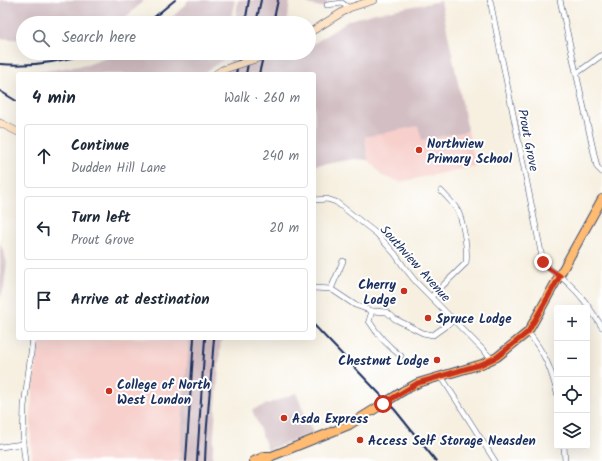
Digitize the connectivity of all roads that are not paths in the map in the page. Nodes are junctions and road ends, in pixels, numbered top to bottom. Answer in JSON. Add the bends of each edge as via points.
{"nodes":[{"id":1,"x":374,"y":0,"type":"edge"},
{"id":2,"x":490,"y":0,"type":"edge"},
{"id":3,"x":560,"y":0,"type":"edge"},
{"id":4,"x":327,"y":5,"type":"dead end"},
{"id":5,"x":349,"y":8,"type":"junction"},
{"id":6,"x":316,"y":29,"type":"edge"},
{"id":7,"x":602,"y":55,"type":"edge"},
{"id":8,"x":253,"y":60,"type":"edge"},
{"id":9,"x":219,"y":72,"type":"edge"},
{"id":10,"x":577,"y":73,"type":"junction"},
{"id":11,"x":0,"y":123,"type":"edge"},
{"id":12,"x":16,"y":131,"type":"edge"},
{"id":13,"x":602,"y":172,"type":"edge"},
{"id":14,"x":441,"y":191,"type":"dead end"},
{"id":15,"x":316,"y":200,"type":"edge"},
{"id":16,"x":601,"y":203,"type":"edge"},
{"id":17,"x":343,"y":261,"type":"dead end"},
{"id":18,"x":560,"y":276,"type":"junction"},
{"id":19,"x":316,"y":288,"type":"edge"},
{"id":20,"x":331,"y":290,"type":"junction"},
{"id":21,"x":431,"y":297,"type":"junction"},
{"id":22,"x":372,"y":311,"type":"junction"},
{"id":23,"x":454,"y":320,"type":"junction"},
{"id":24,"x":602,"y":327,"type":"edge"},
{"id":25,"x":528,"y":332,"type":"junction"},
{"id":26,"x":33,"y":340,"type":"edge"},
{"id":27,"x":401,"y":356,"type":"dead end"},
{"id":28,"x":492,"y":359,"type":"junction"},
{"id":29,"x":441,"y":376,"type":"junction"},
{"id":30,"x":554,"y":382,"type":"edge"},
{"id":31,"x":23,"y":444,"type":"junction"},
{"id":32,"x":0,"y":447,"type":"edge"},
{"id":33,"x":564,"y":449,"type":"edge"},
{"id":34,"x":269,"y":459,"type":"edge"},
{"id":35,"x":25,"y":461,"type":"edge"},
{"id":36,"x":254,"y":461,"type":"edge"},
{"id":37,"x":496,"y":461,"type":"edge"},
{"id":38,"x":565,"y":461,"type":"edge"}],
"edges":[{"from":1,"to":5,"type":"main road"},
{"from":2,"to":18,"type":"street","name":"Prout Grove","via":[[543,262]]},
{"from":3,"to":10,"type":"street"},
{"from":4,"to":5,"type":"street","via":[[342,4]]},
{"from":5,"to":6,"type":"main road"},
{"from":7,"to":10,"type":"street"},
{"from":8,"to":9,"type":"main road","bridge":true},
{"from":10,"to":13,"type":"street","via":[[597,167]]},
{"from":11,"to":12,"type":"main road"},
{"from":14,"to":21,"type":"street","via":[[460,216],[467,255],[466,263]]},
{"from":15,"to":21,"type":"street","name":"Southview Avenue","via":[[327,199],[336,202],[377,234]]},
{"from":16,"to":18,"type":"main road"},
{"from":17,"to":20,"type":"street"},
{"from":18,"to":24,"type":"street","name":"Prout Grove","via":[[586,303]]},
{"from":18,"to":25,"type":"main road"},
{"from":19,"to":20,"type":"street"},
{"from":20,"to":22,"type":"street","via":[[355,305]]},
{"from":21,"to":23,"type":"street","name":"Southview Avenue"},
{"from":22,"to":23,"type":"street","via":[[387,312],[423,333],[433,335]]},
{"from":22,"to":27,"type":"street","via":[[369,321],[374,329]]},
{"from":23,"to":28,"type":"street","name":"Southview Avenue"},
{"from":25,"to":28,"type":"main road"},
{"from":25,"to":30,"type":"street","via":[[542,351]]},
{"from":26,"to":31,"type":"street","via":[[24,406]]},
{"from":28,"to":29,"type":"main road"},
{"from":29,"to":34,"type":"main road","bridge":true,"via":[[418,383],[349,425]]},
{"from":29,"to":37,"type":"street"},
{"from":31,"to":32,"type":"street"},
{"from":31,"to":35,"type":"street"},
{"from":33,"to":38,"type":"street"},
{"from":34,"to":36,"type":"main road","via":[[266,456]]}]}
